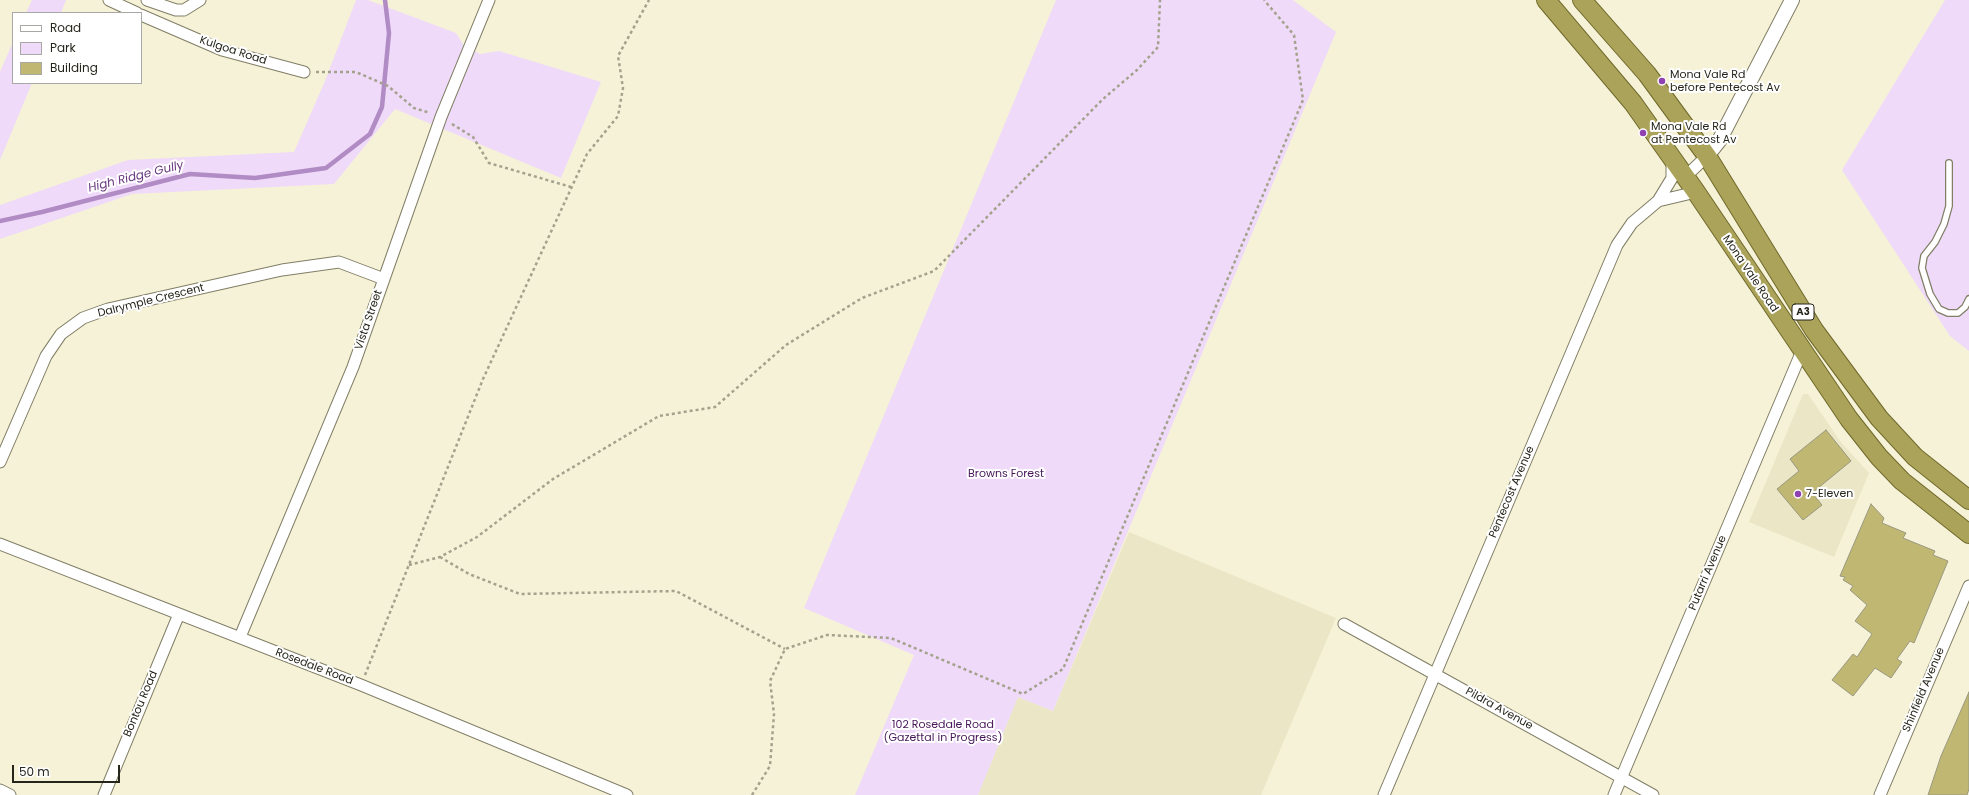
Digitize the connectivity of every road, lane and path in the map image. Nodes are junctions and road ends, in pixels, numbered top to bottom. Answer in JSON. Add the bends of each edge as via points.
{"nodes":[{"id":1,"x":109,"y":0,"type":"edge"},
{"id":2,"x":147,"y":0,"type":"edge"},
{"id":3,"x":200,"y":0,"type":"edge"},
{"id":4,"x":489,"y":0,"type":"edge"},
{"id":5,"x":649,"y":0,"type":"edge"},
{"id":6,"x":1160,"y":0,"type":"edge"},
{"id":7,"x":1264,"y":0,"type":"edge"},
{"id":8,"x":1546,"y":0,"type":"edge"},
{"id":9,"x":1582,"y":0,"type":"edge"},
{"id":10,"x":1792,"y":0,"type":"edge"},
{"id":11,"x":134,"y":12,"type":"edge"},
{"id":12,"x":142,"y":15,"type":"edge"},
{"id":13,"x":304,"y":72,"type":"joint"},
{"id":14,"x":441,"y":117,"type":"junction"},
{"id":15,"x":1707,"y":156,"type":"junction"},
{"id":16,"x":1671,"y":158,"type":"junction"},
{"id":17,"x":1949,"y":163,"type":"dead end"},
{"id":18,"x":1685,"y":177,"type":"junction"},
{"id":19,"x":571,"y":187,"type":"junction"},
{"id":20,"x":1696,"y":192,"type":"junction"},
{"id":21,"x":1658,"y":201,"type":"junction"},
{"id":22,"x":384,"y":279,"type":"junction"},
{"id":23,"x":1969,"y":299,"type":"edge"},
{"id":24,"x":1802,"y":351,"type":"junction"},
{"id":25,"x":0,"y":462,"type":"edge"},
{"id":26,"x":1969,"y":500,"type":"edge"},
{"id":27,"x":1969,"y":534,"type":"edge"},
{"id":28,"x":0,"y":544,"type":"edge"},
{"id":29,"x":440,"y":557,"type":"junction"},
{"id":30,"x":409,"y":565,"type":"junction"},
{"id":31,"x":1969,"y":586,"type":"edge"},
{"id":32,"x":179,"y":614,"type":"junction"},
{"id":33,"x":1344,"y":624,"type":"dead end"},
{"id":34,"x":240,"y":637,"type":"junction"},
{"id":35,"x":785,"y":649,"type":"junction"},
{"id":36,"x":1435,"y":673,"type":"junction"},
{"id":37,"x":361,"y":685,"type":"junction"},
{"id":38,"x":1622,"y":777,"type":"junction"},
{"id":39,"x":0,"y":790,"type":"edge"},
{"id":40,"x":10,"y":795,"type":"edge"},
{"id":41,"x":104,"y":795,"type":"edge"},
{"id":42,"x":627,"y":795,"type":"edge"},
{"id":43,"x":752,"y":795,"type":"edge"},
{"id":44,"x":1384,"y":795,"type":"edge"},
{"id":45,"x":1614,"y":795,"type":"edge"},
{"id":46,"x":1654,"y":795,"type":"edge"},
{"id":47,"x":1880,"y":795,"type":"edge"}],
"edges":[{"from":1,"to":11,"type":"street"},
{"from":2,"to":3,"type":"street","via":[[176,10],[184,10]]},
{"from":4,"to":14,"type":"street","name":"Vista Street"},
{"from":5,"to":19,"type":"path","via":[[618,56],[624,88],[618,116],[588,154]]},
{"from":6,"to":29,"type":"path","via":[[1158,47],[934,270],[862,298],[786,345],[715,407],[659,416],[553,479],[477,537]]},
{"from":7,"to":35,"type":"path","via":[[1294,35],[1303,100],[1063,669],[1023,694],[891,638],[827,635]]},
{"from":8,"to":16,"type":"highway","name":"Mona Vale Road","number":"A3","via":[[1634,103]]},
{"from":9,"to":15,"type":"highway","number":"A3","via":[[1647,74]]},
{"from":10,"to":15,"type":"street","via":[[1719,141]]},
{"from":12,"to":13,"type":"street","name":"Kulgoa Road","via":[[222,50]]},
{"from":13,"to":14,"type":"path","via":[[356,72],[388,86],[414,108]]},
{"from":14,"to":19,"type":"path","via":[[472,137],[489,163]]},
{"from":14,"to":22,"type":"street","name":"Vista Street"},
{"from":15,"to":18,"type":"street"},
{"from":15,"to":26,"type":"highway","number":"A3","via":[[1814,330],[1879,418],[1915,457]]},
{"from":16,"to":18,"type":"highway","name":"Mona Vale Road","number":"A3"},
{"from":16,"to":21,"type":"street","name":"Pentecost Avenue","via":[[1672,178]]},
{"from":17,"to":23,"type":"lane","via":[[1949,206],[1935,242],[1924,256],[1922,268],[1930,294],[1939,309],[1948,313],[1958,313]]},
{"from":18,"to":20,"type":"highway","name":"Mona Vale Road","number":"A3"},
{"from":19,"to":30,"type":"path","via":[[483,379]]},
{"from":20,"to":21,"type":"street","name":"Pentecost Avenue"},
{"from":20,"to":24,"type":"highway","name":"Mona Vale Road","number":"A3"},
{"from":21,"to":36,"type":"street","name":"Pentecost Avenue","via":[[1632,224],[1617,245]]},
{"from":22,"to":25,"type":"street","name":"Dalrymple Crescent","via":[[339,262],[282,270],[108,309],[83,318],[61,334],[46,356]]},
{"from":22,"to":34,"type":"street","name":"Vista Street","via":[[353,367]]},
{"from":24,"to":27,"type":"highway","name":"Mona Vale Road","number":"A3","via":[[1879,457],[1902,481]]},
{"from":24,"to":38,"type":"street","name":"Putarri Avenue"},
{"from":28,"to":32,"type":"street","name":"Rosedale Road"},
{"from":29,"to":30,"type":"path"},
{"from":29,"to":35,"type":"path","via":[[469,574],[520,594],[676,591]]},
{"from":30,"to":37,"type":"path"},
{"from":31,"to":47,"type":"street","name":"Shinfield Avenue"},
{"from":32,"to":34,"type":"street","name":"Rosedale Road"},
{"from":32,"to":41,"type":"street","name":"Bontou Road"},
{"from":33,"to":36,"type":"street","name":"Pildra Avenue"},
{"from":34,"to":37,"type":"street","name":"Rosedale Road"},
{"from":35,"to":43,"type":"path","via":[[770,681],[774,714],[770,766]]},
{"from":36,"to":38,"type":"street","name":"Pildra Avenue"},
{"from":36,"to":44,"type":"street","name":"Pentecost Avenue"},
{"from":37,"to":42,"type":"street","name":"Rosedale Road"},
{"from":38,"to":45,"type":"street","name":"Putarri Avenue"},
{"from":38,"to":46,"type":"street","name":"Pildra Avenue"},
{"from":39,"to":40,"type":"street"}]}
